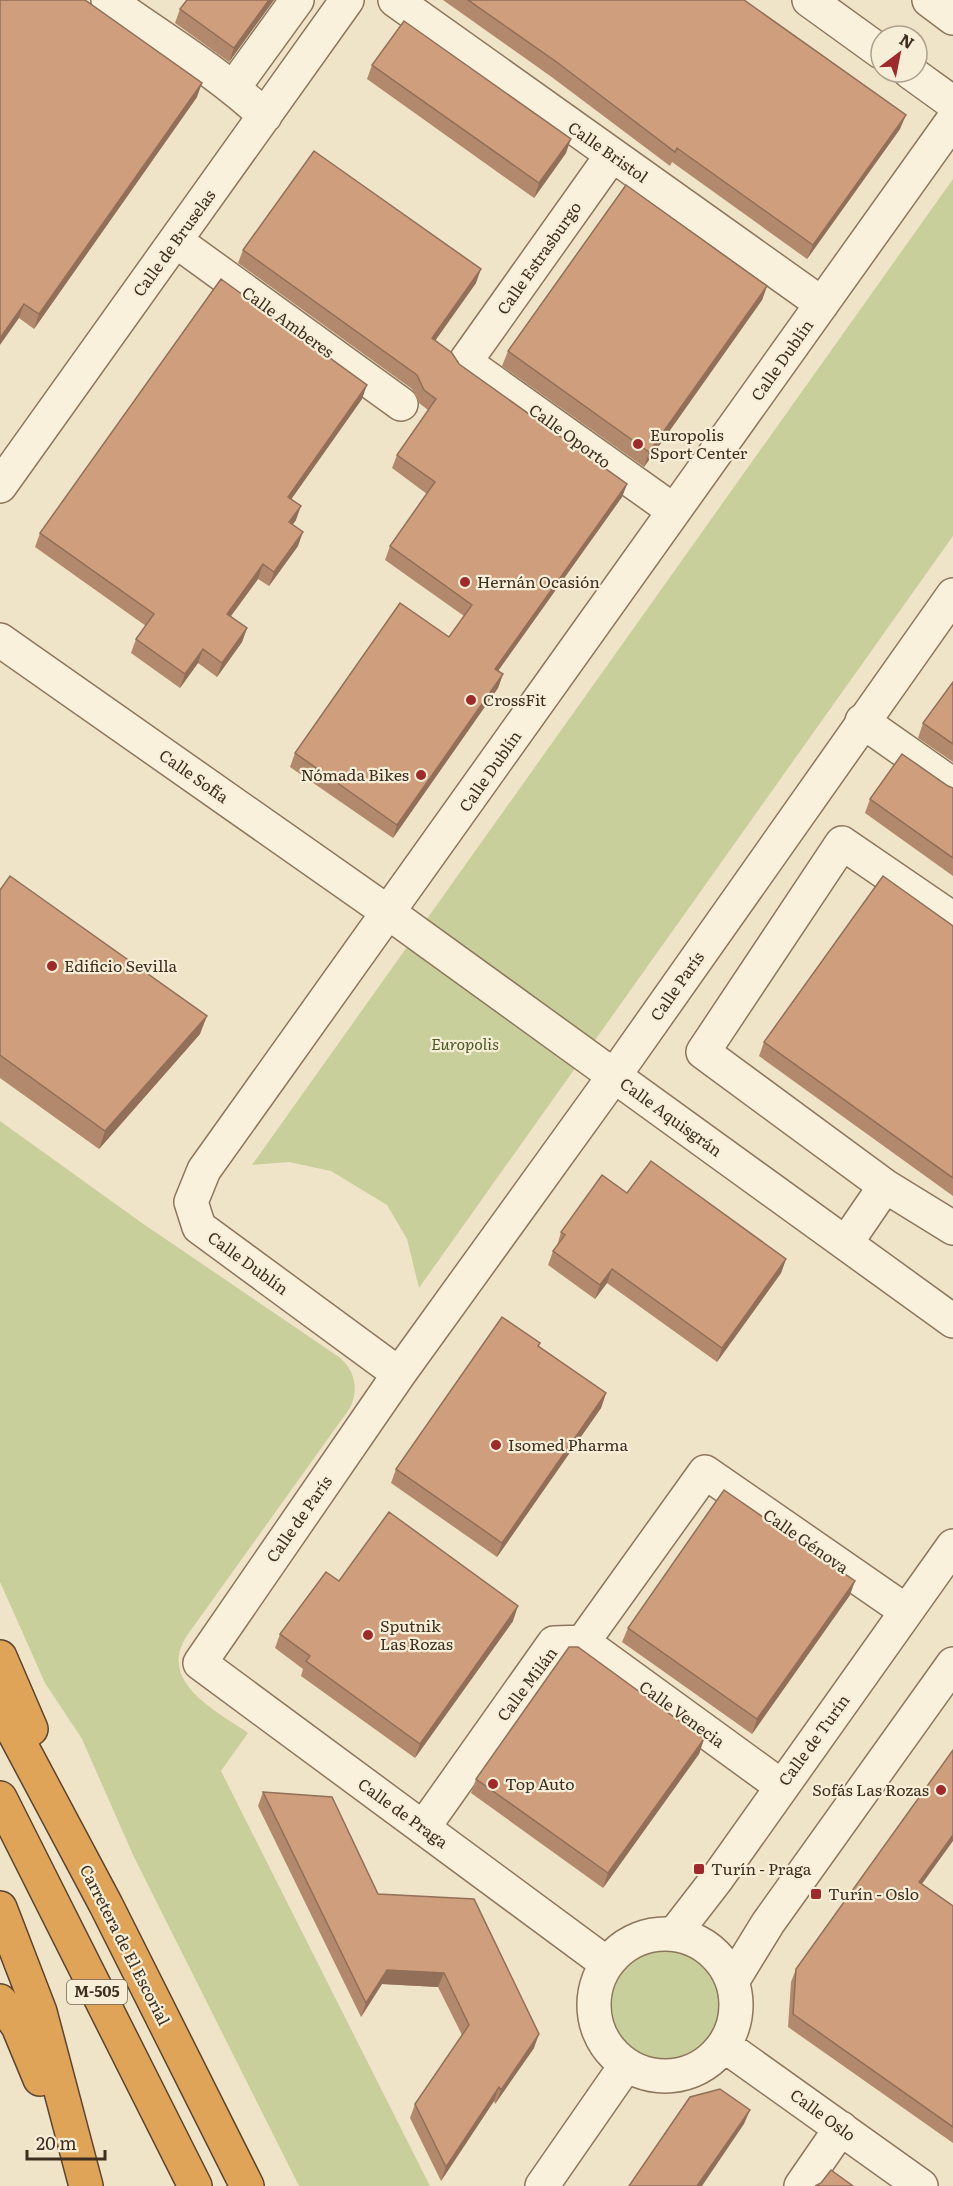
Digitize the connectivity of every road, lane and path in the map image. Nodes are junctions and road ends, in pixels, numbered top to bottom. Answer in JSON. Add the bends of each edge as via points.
{"nodes":[{"id":1,"x":108,"y":0,"type":"edge"},
{"id":2,"x":297,"y":0,"type":"edge"},
{"id":3,"x":347,"y":0,"type":"edge"},
{"id":4,"x":395,"y":0,"type":"edge"},
{"id":5,"x":809,"y":0,"type":"edge"},
{"id":6,"x":929,"y":0,"type":"edge"},
{"id":7,"x":953,"y":18,"type":"edge"},
{"id":8,"x":869,"y":43,"type":"edge"},
{"id":9,"x":927,"y":84,"type":"edge"},
{"id":10,"x":234,"y":87,"type":"junction"},
{"id":11,"x":953,"y":103,"type":"edge"},
{"id":12,"x":265,"y":116,"type":"junction"},
{"id":13,"x":953,"y":120,"type":"edge"},
{"id":14,"x":612,"y":155,"type":"junction"},
{"id":15,"x":176,"y":241,"type":"junction"},
{"id":16,"x":822,"y":304,"type":"junction"},
{"id":17,"x":465,"y":362,"type":"joint"},
{"id":18,"x":401,"y":404,"type":"dead end"},
{"id":19,"x":0,"y":486,"type":"edge"},
{"id":20,"x":674,"y":511,"type":"junction"},
{"id":21,"x":950,"y":604,"type":"edge"},
{"id":22,"x":0,"y":640,"type":"edge"},
{"id":23,"x":862,"y":721,"type":"junction"},
{"id":24,"x":953,"y":785,"type":"edge"},
{"id":25,"x":389,"y":913,"type":"junction"},
{"id":26,"x":953,"y":919,"type":"edge"},
{"id":27,"x":614,"y":1076,"type":"junction"},
{"id":28,"x":885,"y":1185,"type":"junction"},
{"id":29,"x":953,"y":1228,"type":"edge"},
{"id":30,"x":846,"y":1243,"type":"junction"},
{"id":31,"x":953,"y":1320,"type":"edge"},
{"id":32,"x":399,"y":1374,"type":"junction"},
{"id":33,"x":953,"y":1546,"type":"edge"},
{"id":34,"x":906,"y":1611,"type":"junction"},
{"id":35,"x":583,"y":1642,"type":"junction"},
{"id":36,"x":0,"y":1657,"type":"edge"},
{"id":37,"x":200,"y":1664,"type":"joint"},
{"id":38,"x":951,"y":1670,"type":"edge"},
{"id":39,"x":0,"y":1706,"type":"edge"},
{"id":40,"x":781,"y":1786,"type":"junction"},
{"id":41,"x":0,"y":1798,"type":"edge"},
{"id":42,"x":423,"y":1828,"type":"junction"},
{"id":43,"x":106,"y":1905,"type":"junction"},
{"id":44,"x":0,"y":1908,"type":"edge"},
{"id":45,"x":675,"y":1933,"type":"junction"},
{"id":46,"x":606,"y":1964,"type":"junction"},
{"id":47,"x":733,"y":1980,"type":"junction"},
{"id":48,"x":0,"y":2001,"type":"edge"},
{"id":49,"x":724,"y":2046,"type":"junction"},
{"id":50,"x":626,"y":2065,"type":"junction"},
{"id":51,"x":842,"y":2128,"type":"junction"},
{"id":52,"x":86,"y":2186,"type":"edge"},
{"id":53,"x":195,"y":2186,"type":"edge"},
{"id":54,"x":247,"y":2186,"type":"edge"},
{"id":55,"x":542,"y":2186,"type":"edge"},
{"id":56,"x":801,"y":2186,"type":"edge"},
{"id":57,"x":921,"y":2186,"type":"edge"}],
"edges":[{"from":1,"to":10,"type":"street"},
{"from":2,"to":10,"type":"street"},
{"from":3,"to":12,"type":"street","name":"Calle de Bruselas"},
{"from":4,"to":14,"type":"street","name":"Calle Bristol"},
{"from":5,"to":8,"type":"street"},
{"from":6,"to":7,"type":"street"},
{"from":9,"to":11,"type":"street"},
{"from":10,"to":12,"type":"street"},
{"from":12,"to":15,"type":"street","name":"Calle de Bruselas"},
{"from":13,"to":16,"type":"street","name":"Calle Dublín"},
{"from":14,"to":16,"type":"street","name":"Calle Bristol"},
{"from":14,"to":17,"type":"street","name":"Calle Estrasburgo"},
{"from":15,"to":18,"type":"street","name":"Calle Amberes"},
{"from":15,"to":19,"type":"street","name":"Calle de Bruselas"},
{"from":16,"to":20,"type":"street","name":"Calle Dublín"},
{"from":17,"to":20,"type":"street","name":"Calle Oporto"},
{"from":20,"to":25,"type":"street","name":"Calle Dublín"},
{"from":21,"to":23,"type":"street","name":"Calle París"},
{"from":22,"to":25,"type":"street","name":"Calle Sofía"},
{"from":23,"to":24,"type":"street"},
{"from":23,"to":27,"type":"street","name":"Calle París"},
{"from":25,"to":27,"type":"street","name":"Calle Aquisgrán"},
{"from":25,"to":32,"type":"street","name":"Calle Dublín","via":[[204,1170],[191,1202],[199,1227]]},
{"from":26,"to":28,"type":"street","via":[[842,843],[703,1052]]},
{"from":27,"to":30,"type":"street","name":"Calle Aquisgrán"},
{"from":27,"to":32,"type":"street","name":"Calle París"},
{"from":28,"to":29,"type":"street"},
{"from":28,"to":30,"type":"street"},
{"from":30,"to":31,"type":"street","name":"Calle Aquisgrán"},
{"from":32,"to":37,"type":"street","name":"Calle de París"},
{"from":33,"to":34,"type":"street","name":"Calle de Turín"},
{"from":34,"to":35,"type":"street","name":"Calle Génova","via":[[705,1472]]},
{"from":34,"to":40,"type":"street","name":"Calle de Turín"},
{"from":35,"to":40,"type":"street","name":"Calle Venecia"},
{"from":35,"to":42,"type":"street","name":"Calle Milán","via":[[554,1643]]},
{"from":36,"to":43,"type":"highway"},
{"from":37,"to":42,"type":"street","name":"Calle de Praga"},
{"from":38,"to":47,"type":"street","via":[[768,1923]]},
{"from":39,"to":43,"type":"highway","name":"Carretera de El Escorial","number":"M-505"},
{"from":40,"to":45,"type":"street","name":"Calle de Turín"},
{"from":41,"to":53,"type":"highway","number":"M-505"},
{"from":42,"to":46,"type":"street","name":"Calle de Praga"},
{"from":43,"to":54,"type":"highway","name":"Carretera de El Escorial","number":"M-505"},
{"from":44,"to":52,"type":"highway","via":[[40,2012]]},
{"from":45,"to":46,"type":"street","via":[[648,1935],[624,1945]]},
{"from":45,"to":47,"type":"street","via":[[710,1949]]},
{"from":46,"to":50,"type":"street","via":[[594,1990],[594,2019],[605,2045]]},
{"from":47,"to":49,"type":"street","via":[[737,2003],[734,2027]]},
{"from":48,"to":52,"type":"highway","via":[[18,2026]]},
{"from":49,"to":50,"type":"street","via":[[704,2066],[678,2076],[651,2076]]},
{"from":49,"to":51,"type":"street","name":"Calle Oslo"},
{"from":50,"to":55,"type":"street"},
{"from":51,"to":56,"type":"street"},
{"from":51,"to":57,"type":"street","name":"Calle Oslo"}]}
